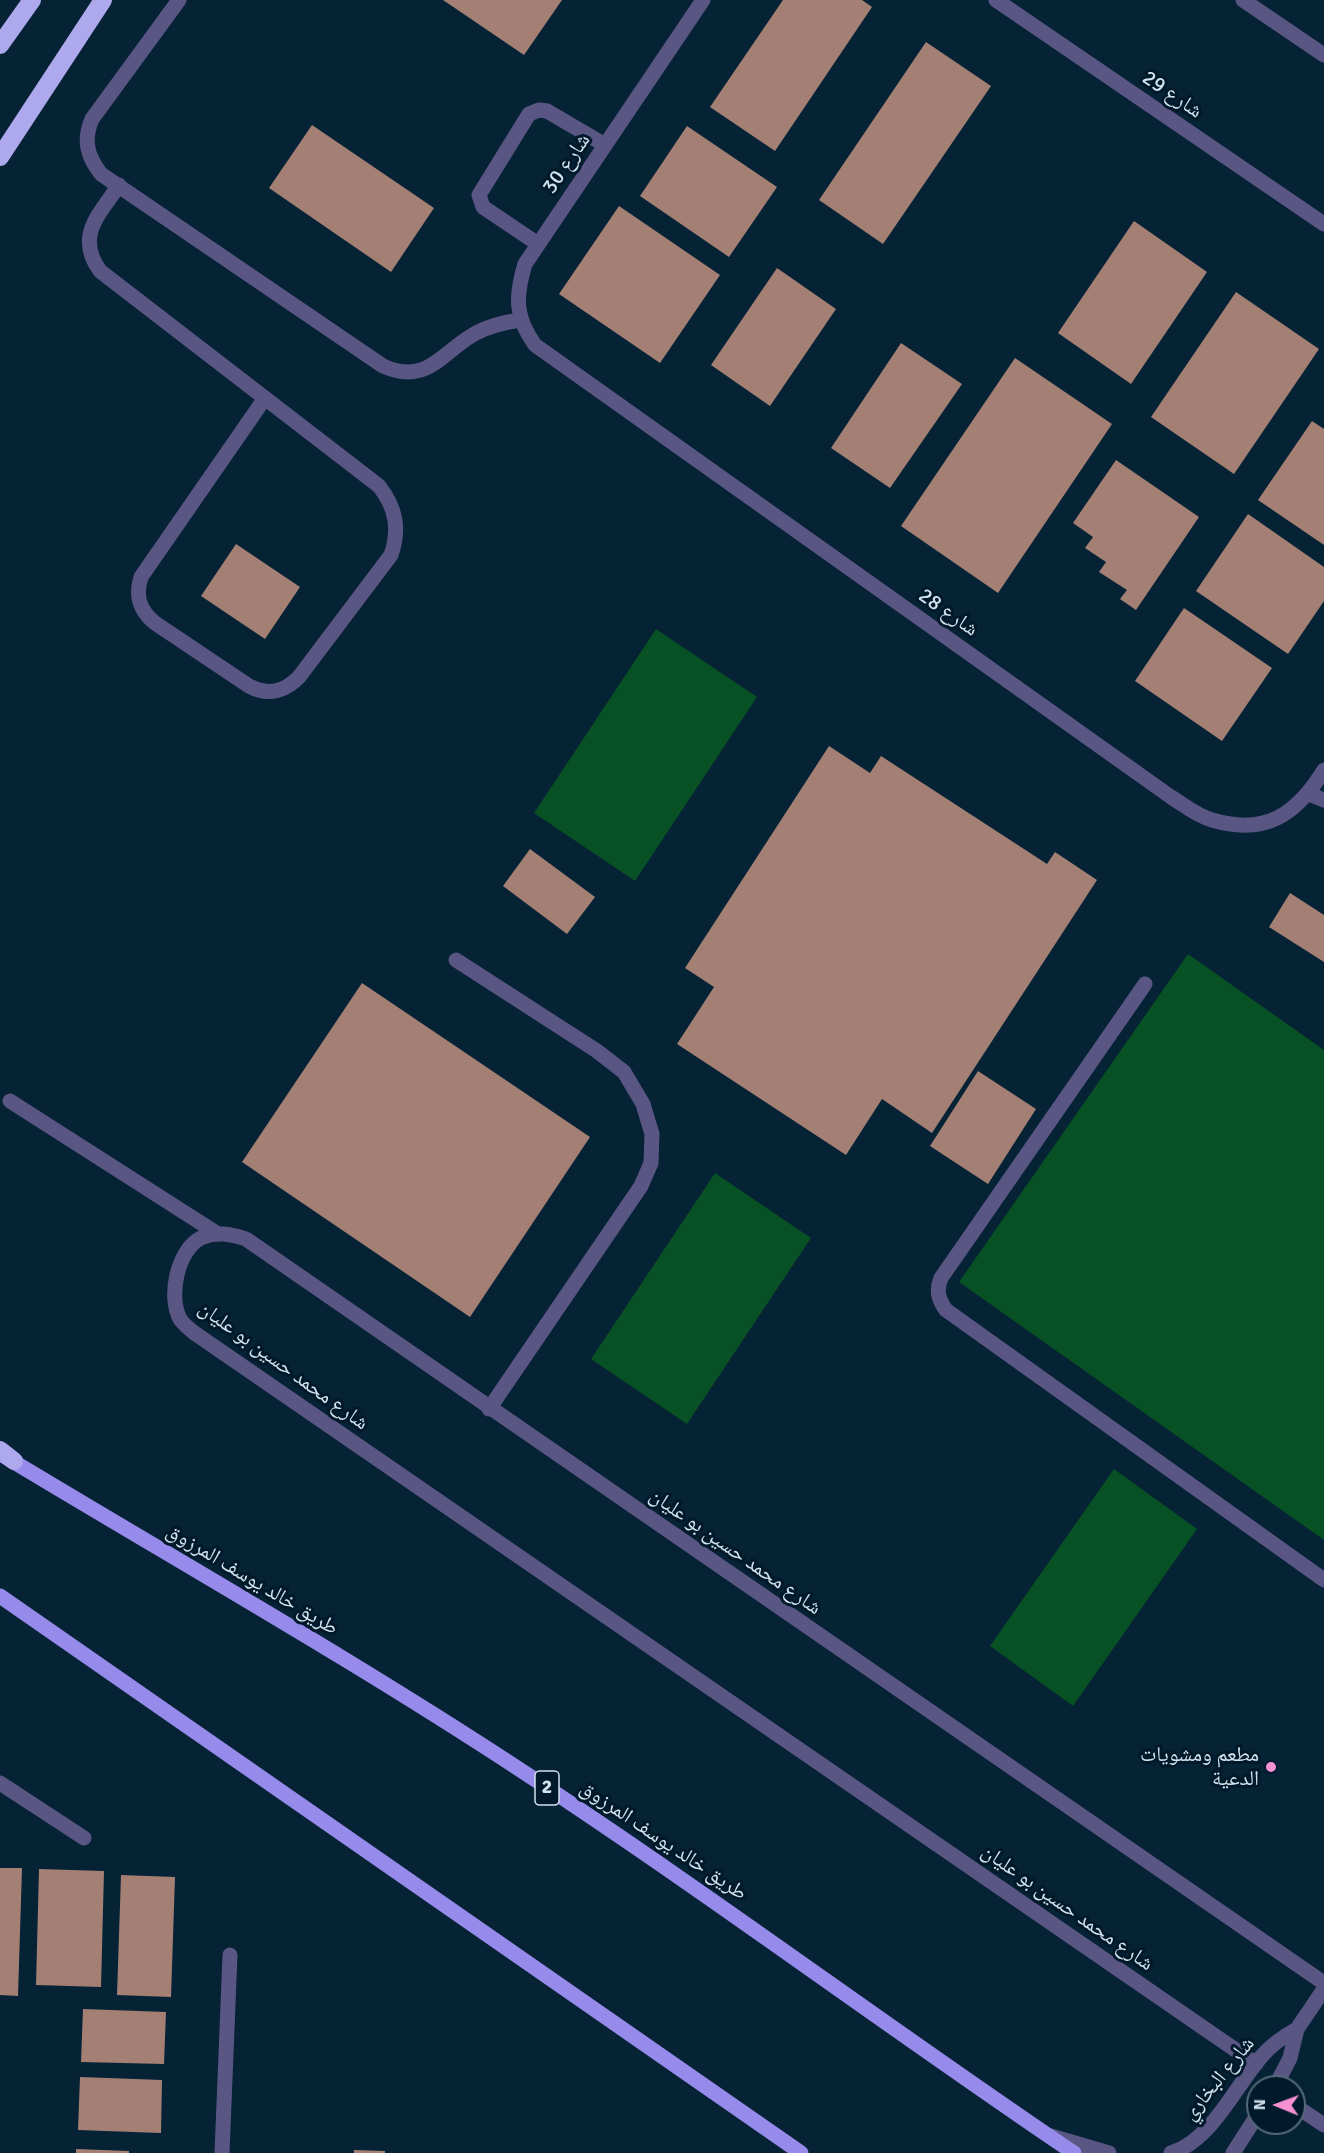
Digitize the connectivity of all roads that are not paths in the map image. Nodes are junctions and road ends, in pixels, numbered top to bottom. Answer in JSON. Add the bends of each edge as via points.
{"nodes":[{"id":1,"x":32,"y":0,"type":"edge"},
{"id":2,"x":103,"y":0,"type":"edge"},
{"id":3,"x":179,"y":0,"type":"edge"},
{"id":4,"x":703,"y":0,"type":"edge"},
{"id":5,"x":996,"y":0,"type":"edge"},
{"id":6,"x":1243,"y":0,"type":"edge"},
{"id":7,"x":0,"y":45,"type":"edge"},
{"id":8,"x":1324,"y":55,"type":"edge"},
{"id":9,"x":605,"y":145,"type":"junction"},
{"id":10,"x":0,"y":157,"type":"edge"},
{"id":11,"x":119,"y":185,"type":"junction"},
{"id":12,"x":1324,"y":224,"type":"edge"},
{"id":13,"x":538,"y":244,"type":"junction"},
{"id":14,"x":520,"y":320,"type":"junction"},
{"id":15,"x":265,"y":398,"type":"junction"},
{"id":16,"x":1324,"y":770,"type":"edge"},
{"id":17,"x":1309,"y":794,"type":"junction"},
{"id":18,"x":1324,"y":800,"type":"edge"},
{"id":19,"x":456,"y":960,"type":"dead end"},
{"id":20,"x":1145,"y":984,"type":"dead end"},
{"id":21,"x":10,"y":1101,"type":"dead end"},
{"id":22,"x":218,"y":1234,"type":"junction"},
{"id":23,"x":489,"y":1409,"type":"junction"},
{"id":24,"x":5,"y":1455,"type":"edge"},
{"id":25,"x":1324,"y":1580,"type":"edge"},
{"id":26,"x":0,"y":1596,"type":"edge"},
{"id":27,"x":0,"y":1783,"type":"edge"},
{"id":28,"x":84,"y":1838,"type":"dead end"},
{"id":29,"x":230,"y":1955,"type":"dead end"},
{"id":30,"x":1324,"y":1983,"type":"edge"},
{"id":31,"x":1324,"y":1989,"type":"edge"},
{"id":32,"x":1297,"y":2029,"type":"junction"},
{"id":33,"x":1256,"y":2064,"type":"junction"},
{"id":34,"x":1281,"y":2075,"type":"edge"},
{"id":35,"x":1306,"y":2112,"type":"edge"},
{"id":36,"x":1324,"y":2125,"type":"edge"},
{"id":37,"x":1246,"y":2133,"type":"edge"},
{"id":38,"x":1047,"y":2134,"type":"junction"},
{"id":39,"x":222,"y":2153,"type":"edge"},
{"id":40,"x":801,"y":2153,"type":"edge"},
{"id":41,"x":1074,"y":2153,"type":"edge"},
{"id":42,"x":1109,"y":2153,"type":"edge"},
{"id":43,"x":1171,"y":2153,"type":"edge"},
{"id":44,"x":1233,"y":2153,"type":"edge"}],
"edges":[{"from":1,"to":7,"type":"highway"},
{"from":2,"to":10,"type":"highway"},
{"from":3,"to":11,"type":"street","via":[[87,130],[88,154],[94,165]]},
{"from":4,"to":9,"type":"street","name":"شارع 30"},
{"from":5,"to":12,"type":"street","name":"شارع 29"},
{"from":6,"to":8,"type":"street"},
{"from":9,"to":13,"type":"street","name":"شارع 30"},
{"from":9,"to":13,"type":"street","via":[[547,111],[529,114],[479,195],[483,207]]},
{"from":11,"to":14,"type":"street","via":[[396,372],[432,366],[475,334]]},
{"from":11,"to":15,"type":"street","via":[[93,224],[88,247],[100,271]]},
{"from":13,"to":14,"type":"street","name":"شارع 30","via":[[521,278]]},
{"from":14,"to":17,"type":"street","name":"شارع 28","via":[[535,345],[550,358],[1189,808],[1210,820],[1240,826],[1259,824],[1278,819]]},
{"from":15,"to":15,"type":"street","via":[[379,486],[389,498],[397,526],[391,555],[299,678],[281,691],[270,693],[249,686],[154,623],[137,597],[141,578]]},
{"from":16,"to":17,"type":"street","name":"شارع 28"},
{"from":17,"to":18,"type":"street"},
{"from":19,"to":23,"type":"street","via":[[624,1072],[644,1104],[651,1134],[651,1162],[641,1186]]},
{"from":20,"to":25,"type":"street","via":[[941,1278],[940,1303]]},
{"from":21,"to":22,"type":"street"},
{"from":22,"to":23,"type":"street","name":"شارع محمد حسين بو عليان","via":[[246,1239]]},
{"from":22,"to":33,"type":"street","name":"شارع محمد حسين بو عليان","via":[[200,1239],[188,1249],[176,1278],[176,1307],[180,1318],[194,1332]]},
{"from":23,"to":30,"type":"street","name":"شارع محمد حسين بو عليان"},
{"from":24,"to":38,"type":"main road","name":"طريق خالد يوسف المرزوق","number":"2","via":[[523,1772],[666,1867]]},
{"from":26,"to":40,"type":"main road"},
{"from":27,"to":28,"type":"street"},
{"from":29,"to":39,"type":"street"},
{"from":31,"to":32,"type":"street","name":"شارع البخاري"},
{"from":32,"to":33,"type":"street","name":"شارع البخاري","via":[[1268,2049]]},
{"from":32,"to":34,"type":"street","name":"شارع البخاري"},
{"from":33,"to":43,"type":"street","name":"شارع البخاري","via":[[1210,2125],[1195,2140]]},
{"from":35,"to":36,"type":"street"},
{"from":37,"to":44,"type":"street"},
{"from":38,"to":41,"type":"main road","name":"طريق خالد يوسف المرزوق","number":"2"},
{"from":38,"to":42,"type":"street"}]}
